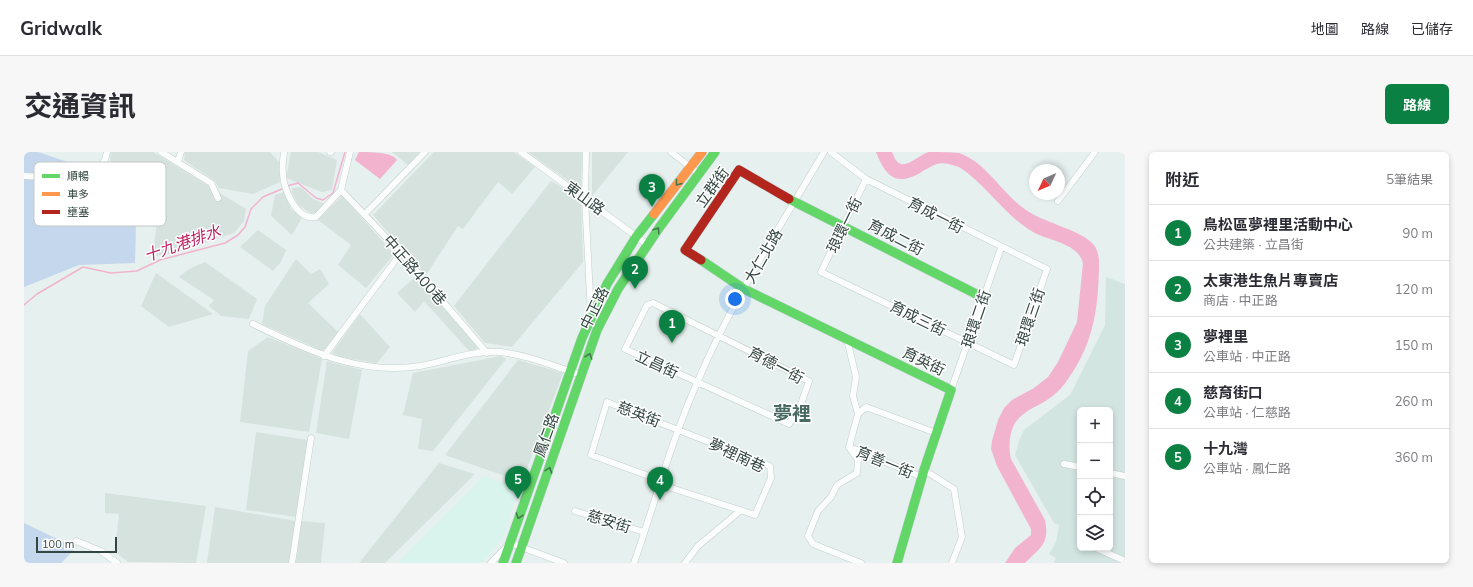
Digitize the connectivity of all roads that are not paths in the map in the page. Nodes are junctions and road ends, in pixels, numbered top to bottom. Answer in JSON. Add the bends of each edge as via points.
{"nodes":[{"id":1,"x":107,"y":152,"type":"edge"},
{"id":2,"x":161,"y":152,"type":"edge"},
{"id":3,"x":181,"y":152,"type":"edge"},
{"id":4,"x":284,"y":152,"type":"edge"},
{"id":5,"x":350,"y":152,"type":"edge"},
{"id":6,"x":425,"y":152,"type":"edge"},
{"id":7,"x":521,"y":152,"type":"edge"},
{"id":8,"x":586,"y":152,"type":"edge"},
{"id":9,"x":671,"y":152,"type":"edge"},
{"id":10,"x":702,"y":152,"type":"edge"},
{"id":11,"x":716,"y":152,"type":"edge"},
{"id":12,"x":824,"y":152,"type":"edge"},
{"id":13,"x":831,"y":152,"type":"edge"},
{"id":14,"x":1095,"y":152,"type":"edge"},
{"id":15,"x":178,"y":161,"type":"junction"},
{"id":16,"x":104,"y":162,"type":"edge"},
{"id":17,"x":691,"y":167,"type":"junction"},
{"id":18,"x":699,"y":174,"type":"junction"},
{"id":19,"x":24,"y":176,"type":"edge"},
{"id":20,"x":34,"y":177,"type":"edge"},
{"id":21,"x":866,"y":179,"type":"junction"},
{"id":22,"x":341,"y":190,"type":"junction"},
{"id":23,"x":218,"y":198,"type":"dead end"},
{"id":24,"x":585,"y":198,"type":"junction"},
{"id":25,"x":1058,"y":201,"type":"dead end"},
{"id":26,"x":794,"y":202,"type":"junction"},
{"id":27,"x":365,"y":214,"type":"junction"},
{"id":28,"x":843,"y":226,"type":"junction"},
{"id":29,"x":636,"y":237,"type":"junction"},
{"id":30,"x":648,"y":245,"type":"junction"},
{"id":31,"x":1001,"y":248,"type":"junction"},
{"id":32,"x":685,"y":250,"type":"joint"},
{"id":33,"x":400,"y":253,"type":"junction"},
{"id":34,"x":1047,"y":269,"type":"joint"},
{"id":35,"x":821,"y":272,"type":"joint"},
{"id":36,"x":744,"y":289,"type":"junction"},
{"id":37,"x":984,"y":298,"type":"junction"},
{"id":38,"x":591,"y":317,"type":"junction"},
{"id":39,"x":252,"y":324,"type":"dead end"},
{"id":40,"x":719,"y":335,"type":"junction"},
{"id":41,"x":847,"y":339,"type":"junction"},
{"id":42,"x":968,"y":342,"type":"junction"},
{"id":43,"x":487,"y":353,"type":"junction"},
{"id":44,"x":324,"y":356,"type":"junction"},
{"id":45,"x":1014,"y":365,"type":"joint"},
{"id":46,"x":570,"y":372,"type":"junction"},
{"id":47,"x":582,"y":375,"type":"junction"},
{"id":48,"x":697,"y":382,"type":"junction"},
{"id":49,"x":951,"y":390,"type":"junction"},
{"id":50,"x":560,"y":400,"type":"joint"},
{"id":51,"x":571,"y":406,"type":"joint"},
{"id":52,"x":858,"y":414,"type":"junction"},
{"id":53,"x":678,"y":429,"type":"junction"},
{"id":54,"x":936,"y":433,"type":"junction"},
{"id":55,"x":311,"y":438,"type":"dead end"},
{"id":56,"x":849,"y":447,"type":"junction"},
{"id":57,"x":1064,"y":464,"type":"dead end"},
{"id":58,"x":1077,"y":466,"type":"edge"},
{"id":59,"x":923,"y":473,"type":"junction"},
{"id":60,"x":1113,"y":474,"type":"edge"},
{"id":61,"x":1125,"y":476,"type":"edge"},
{"id":62,"x":659,"y":482,"type":"junction"},
{"id":63,"x":575,"y":511,"type":"dead end"},
{"id":64,"x":740,"y":511,"type":"junction"},
{"id":65,"x":644,"y":532,"type":"junction"},
{"id":66,"x":76,"y":541,"type":"dead end"},
{"id":67,"x":510,"y":543,"type":"junction"},
{"id":68,"x":522,"y":547,"type":"junction"},
{"id":69,"x":1103,"y":551,"type":"edge"},
{"id":70,"x":1125,"y":561,"type":"edge"},
{"id":71,"x":117,"y":563,"type":"edge"},
{"id":72,"x":292,"y":563,"type":"edge"},
{"id":73,"x":491,"y":563,"type":"edge"},
{"id":74,"x":503,"y":563,"type":"edge"},
{"id":75,"x":516,"y":563,"type":"edge"},
{"id":76,"x":564,"y":563,"type":"edge"},
{"id":77,"x":634,"y":563,"type":"edge"},
{"id":78,"x":686,"y":563,"type":"edge"},
{"id":79,"x":861,"y":563,"type":"edge"},
{"id":80,"x":897,"y":563,"type":"edge"},
{"id":81,"x":952,"y":563,"type":"edge"}],
"edges":[{"from":1,"to":16,"type":"street"},
{"from":2,"to":15,"type":"street"},
{"from":3,"to":15,"type":"street"},
{"from":4,"to":22,"type":"street","via":[[282,176],[295,207],[304,215],[316,217]]},
{"from":5,"to":22,"type":"street"},
{"from":6,"to":27,"type":"street"},
{"from":7,"to":24,"type":"street","name":"東山路"},
{"from":8,"to":24,"type":"street"},
{"from":9,"to":17,"type":"street"},
{"from":10,"to":17,"type":"main road","name":"中正路"},
{"from":11,"to":18,"type":"main road","name":"中正路"},
{"from":12,"to":26,"type":"street","name":"大仁北路"},
{"from":13,"to":21,"type":"street","name":"育成一街"},
{"from":14,"to":25,"type":"street"},
{"from":15,"to":23,"type":"street","via":[[211,183]]},
{"from":17,"to":18,"type":"street"},
{"from":17,"to":29,"type":"main road","name":"中正路","one_way":true},
{"from":30,"to":18,"type":"main road","name":"中正路","one_way":true},
{"from":19,"to":20,"type":"street"},
{"from":21,"to":28,"type":"street","name":"琅環一街"},
{"from":21,"to":31,"type":"street","name":"育成一街"},
{"from":22,"to":27,"type":"street","name":"中正路400巷"},
{"from":24,"to":29,"type":"street","name":"東山路"},
{"from":24,"to":38,"type":"street"},
{"from":26,"to":28,"type":"main road","name":"育成二街"},
{"from":26,"to":32,"type":"main road","name":"立群街","via":[[740,170]]},
{"from":26,"to":36,"type":"street","name":"大仁北路"},
{"from":27,"to":33,"type":"street","name":"中正路400巷"},
{"from":28,"to":35,"type":"street","name":"琅環一街"},
{"from":28,"to":37,"type":"main road","name":"育成二街"},
{"from":29,"to":30,"type":"street","name":"東山路"},
{"from":29,"to":38,"type":"main road","name":"中正路","via":[[607,284]]},
{"from":47,"to":30,"type":"main road","name":"中正路","one_way":true,"via":[[598,330],[618,289]]},
{"from":31,"to":34,"type":"street","name":"育成一街"},
{"from":31,"to":37,"type":"street","name":"琅環二街"},
{"from":32,"to":36,"type":"main road","name":"育英街"},
{"from":33,"to":43,"type":"street","name":"中正路400巷"},
{"from":33,"to":44,"type":"street"},
{"from":34,"to":45,"type":"street","name":"琅環三街"},
{"from":35,"to":42,"type":"street","name":"育成三街"},
{"from":36,"to":40,"type":"street","name":"大仁北路"},
{"from":36,"to":41,"type":"main road","name":"育英街"},
{"from":37,"to":42,"type":"street","name":"琅環二街"},
{"from":38,"to":46,"type":"main road","name":"中正路"},
{"from":39,"to":44,"type":"street"},
{"from":40,"to":48,"type":"street","name":"大仁北路"},
{"from":40,"to":48,"type":"street","name":"立昌街","via":[[652,303],[647,305],[625,349]]},
{"from":40,"to":48,"type":"street","name":"育德一街","via":[[809,381],[800,407],[789,424]]},
{"from":41,"to":49,"type":"main road","name":"育英街"},
{"from":41,"to":52,"type":"street","via":[[856,377],[853,396]]},
{"from":42,"to":45,"type":"street","name":"育成三街"},
{"from":42,"to":49,"type":"street","name":"琅環二街"},
{"from":43,"to":44,"type":"street","via":[[418,366],[389,367],[362,365]]},
{"from":43,"to":46,"type":"street","via":[[500,352],[521,356]]},
{"from":46,"to":47,"type":"street"},
{"from":46,"to":50,"type":"main road","name":"中正路"},
{"from":47,"to":51,"type":"main road","name":"中正路"},
{"from":48,"to":53,"type":"street","name":"大仁北路"},
{"from":49,"to":54,"type":"main road","name":"育英街"},
{"from":50,"to":67,"type":"main road","name":"鳳仁路","one_way":true},
{"from":68,"to":51,"type":"main road","name":"鳳仁路","one_way":true},
{"from":52,"to":54,"type":"street","via":[[866,407]]},
{"from":52,"to":56,"type":"street","name":"育善一街"},
{"from":53,"to":62,"type":"street","name":"大仁北路"},
{"from":53,"to":62,"type":"street","name":"慈英街","via":[[607,402],[591,455]]},
{"from":53,"to":64,"type":"street","name":"夢裡南巷","via":[[770,466],[771,478],[755,515]]},
{"from":54,"to":59,"type":"main road","name":"育英街"},
{"from":55,"to":72,"type":"street"},
{"from":56,"to":59,"type":"street","name":"育善一街"},
{"from":56,"to":79,"type":"street","via":[[858,460],[857,473],[837,485],[831,497],[818,511],[808,536],[813,544]]},
{"from":57,"to":58,"type":"street"},
{"from":59,"to":80,"type":"main road","name":"育英街"},
{"from":59,"to":81,"type":"street","name":"育善一街","via":[[954,489],[962,537]]},
{"from":60,"to":61,"type":"street"},
{"from":62,"to":64,"type":"street","name":"夢裡南巷"},
{"from":62,"to":65,"type":"street","name":"大仁北路"},
{"from":63,"to":65,"type":"street","name":"慈安街"},
{"from":64,"to":78,"type":"street","via":[[698,546]]},
{"from":65,"to":77,"type":"street","name":"大仁北路"},
{"from":66,"to":71,"type":"street","via":[[101,551]]},
{"from":67,"to":68,"type":"street"},
{"from":67,"to":73,"type":"street","name":"鳳仁路"},
{"from":67,"to":74,"type":"main road","name":"鳳仁路"},
{"from":68,"to":75,"type":"main road","name":"鳳仁路"},
{"from":68,"to":76,"type":"street"},
{"from":69,"to":70,"type":"street"}]}
